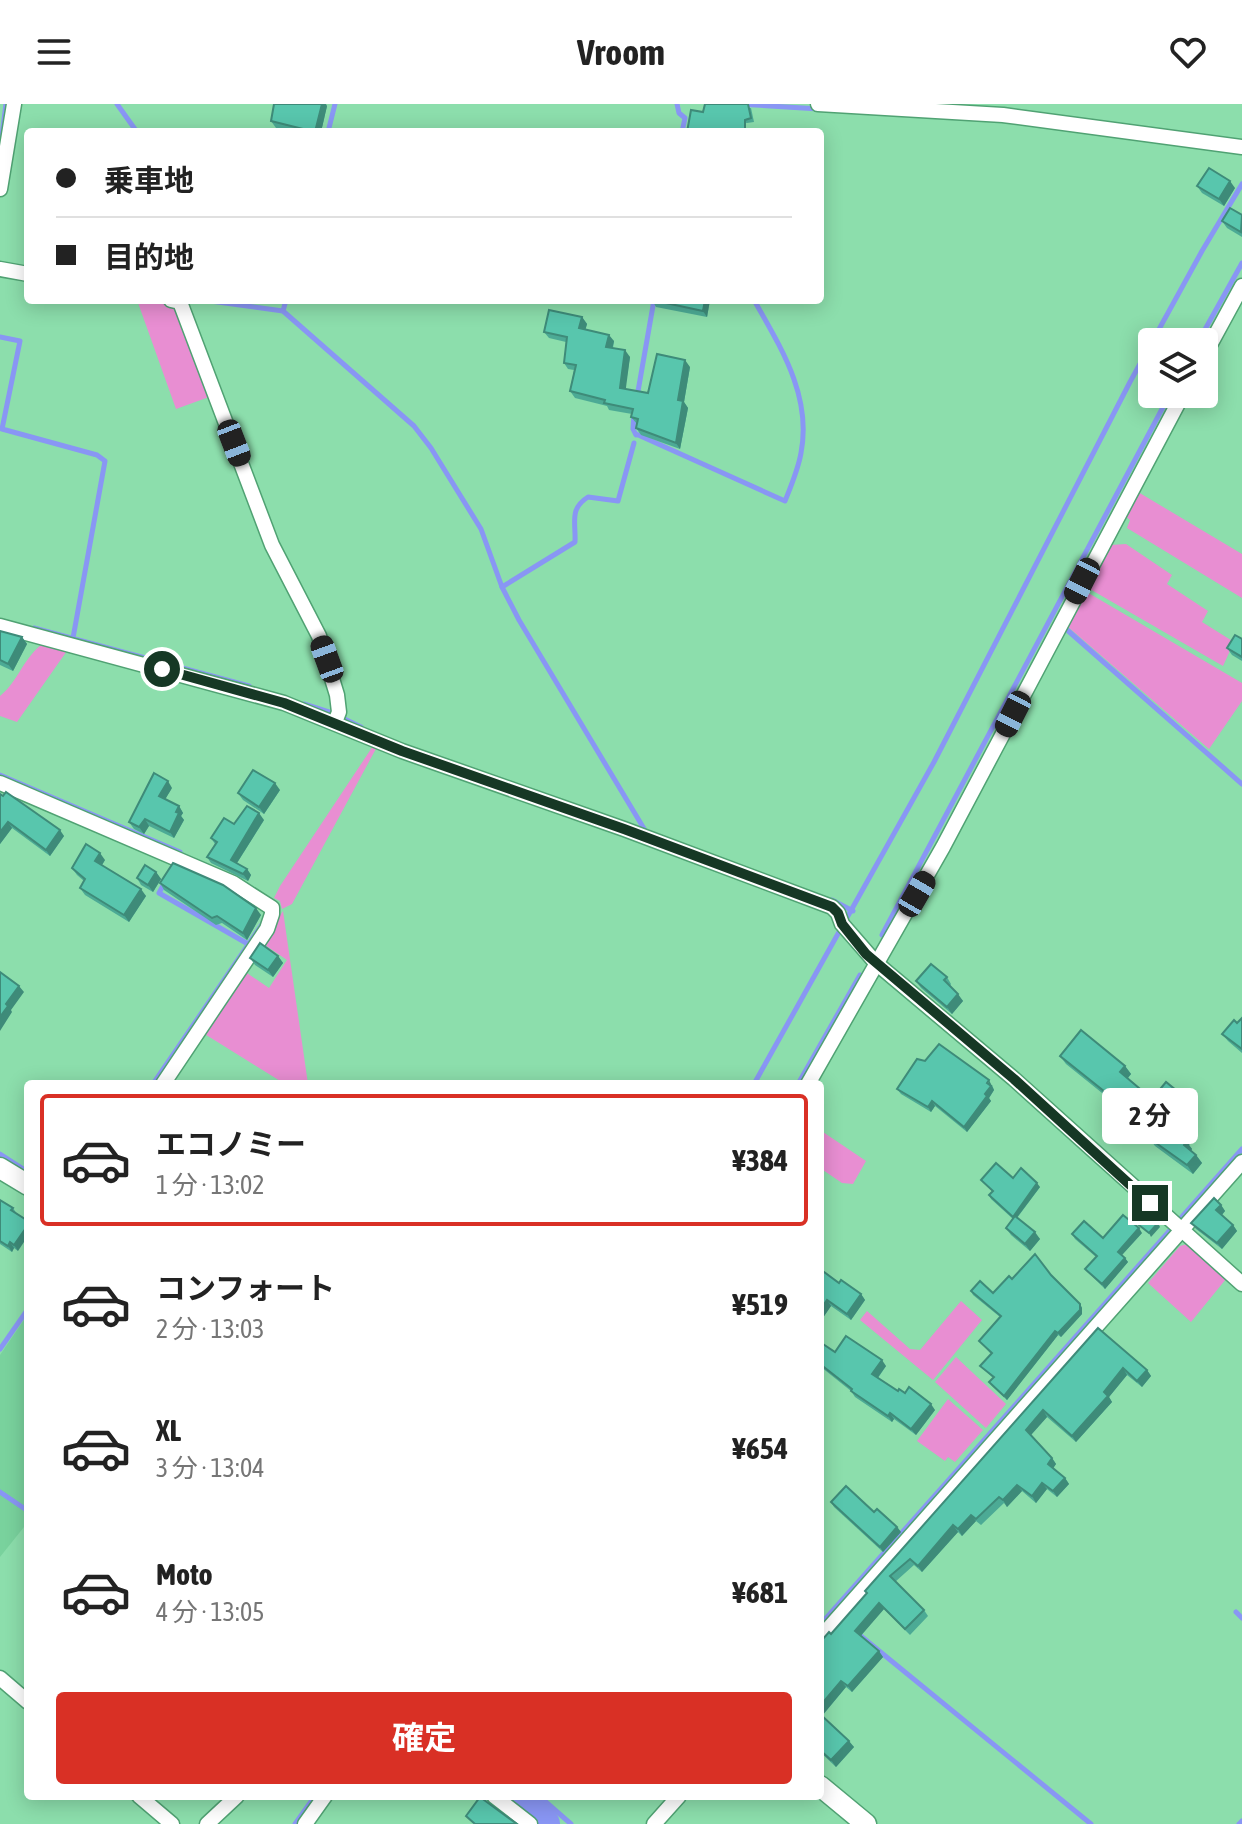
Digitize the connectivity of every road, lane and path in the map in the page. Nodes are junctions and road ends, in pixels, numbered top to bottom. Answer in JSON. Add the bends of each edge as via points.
{"nodes":[{"id":1,"x":14,"y":104,"type":"edge"},
{"id":2,"x":818,"y":104,"type":"edge"},
{"id":3,"x":1242,"y":147,"type":"edge"},
{"id":4,"x":0,"y":189,"type":"edge"},
{"id":5,"x":0,"y":269,"type":"edge"},
{"id":6,"x":24,"y":273,"type":"edge"},
{"id":7,"x":1242,"y":286,"type":"edge"},
{"id":8,"x":181,"y":304,"type":"edge"},
{"id":9,"x":1218,"y":330,"type":"edge"},
{"id":10,"x":1176,"y":408,"type":"edge"},
{"id":11,"x":0,"y":626,"type":"edge"},
{"id":12,"x":337,"y":717,"type":"junction"},
{"id":13,"x":0,"y":783,"type":"edge"},
{"id":14,"x":876,"y":963,"type":"junction"},
{"id":15,"x":166,"y":1080,"type":"edge"},
{"id":16,"x":810,"y":1080,"type":"edge"},
{"id":17,"x":1242,"y":1162,"type":"edge"},
{"id":18,"x":0,"y":1168,"type":"edge"},
{"id":19,"x":24,"y":1183,"type":"edge"},
{"id":20,"x":1177,"y":1227,"type":"junction"},
{"id":21,"x":1242,"y":1284,"type":"edge"},
{"id":22,"x":824,"y":1633,"type":"edge"},
{"id":23,"x":0,"y":1678,"type":"edge"},
{"id":24,"x":24,"y":1699,"type":"edge"},
{"id":25,"x":824,"y":1789,"type":"edge"},
{"id":26,"x":144,"y":1800,"type":"edge"},
{"id":27,"x":233,"y":1800,"type":"edge"},
{"id":28,"x":322,"y":1800,"type":"edge"},
{"id":29,"x":499,"y":1800,"type":"edge"},
{"id":30,"x":675,"y":1800,"type":"edge"},
{"id":31,"x":172,"y":1824,"type":"edge"},
{"id":32,"x":207,"y":1824,"type":"edge"},
{"id":33,"x":305,"y":1824,"type":"edge"},
{"id":34,"x":530,"y":1824,"type":"edge"},
{"id":35,"x":654,"y":1824,"type":"edge"},
{"id":36,"x":866,"y":1824,"type":"edge"}],
"edges":[{"from":1,"to":4,"type":"street"},
{"from":2,"to":3,"type":"street","via":[[1003,115]]},
{"from":5,"to":6,"type":"street"},
{"from":7,"to":9,"type":"street"},
{"from":8,"to":12,"type":"street","via":[[272,545],[313,621],[327,659]]},
{"from":10,"to":14,"type":"street"},
{"from":11,"to":12,"type":"street"},
{"from":12,"to":14,"type":"street","via":[[402,751],[832,907]]},
{"from":13,"to":15,"type":"street","via":[[233,883],[272,908],[267,929]]},
{"from":14,"to":16,"type":"street"},
{"from":14,"to":20,"type":"street"},
{"from":17,"to":20,"type":"street"},
{"from":18,"to":19,"type":"main road"},
{"from":20,"to":21,"type":"street"},
{"from":20,"to":22,"type":"street"},
{"from":23,"to":24,"type":"street"},
{"from":25,"to":36,"type":"main road"},
{"from":26,"to":31,"type":"street"},
{"from":27,"to":32,"type":"street"},
{"from":28,"to":33,"type":"street"},
{"from":29,"to":34,"type":"street"},
{"from":30,"to":35,"type":"street"}]}
